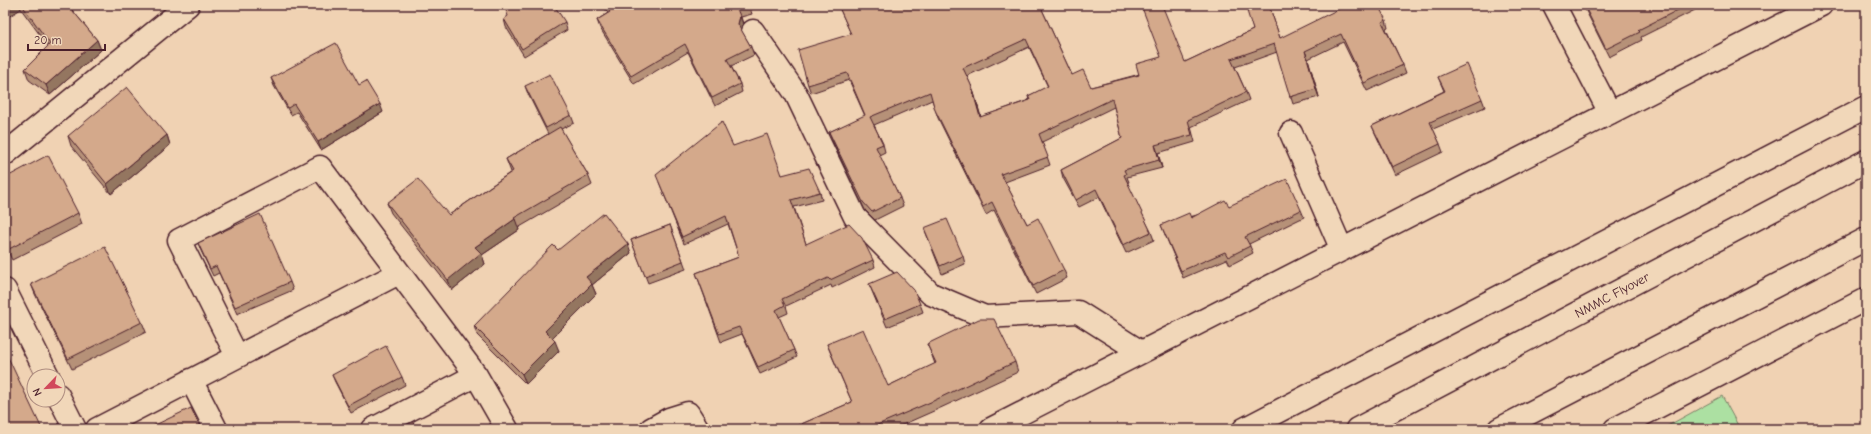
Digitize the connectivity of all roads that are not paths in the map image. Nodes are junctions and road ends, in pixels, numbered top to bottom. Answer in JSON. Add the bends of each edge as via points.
{"nodes":[{"id":1,"x":188,"y":5,"type":"edge"},
{"id":2,"x":1554,"y":5,"type":"edge"},
{"id":3,"x":1821,"y":5,"type":"edge"},
{"id":4,"x":753,"y":31,"type":"dead end"},
{"id":5,"x":1866,"y":107,"type":"edge"},
{"id":6,"x":1610,"y":113,"type":"junction"},
{"id":7,"x":1291,"y":133,"type":"dead end"},
{"id":8,"x":5,"y":154,"type":"edge"},
{"id":9,"x":1866,"y":161,"type":"edge"},
{"id":10,"x":1866,"y":239,"type":"edge"},
{"id":11,"x":1342,"y":250,"type":"junction"},
{"id":12,"x":399,"y":273,"type":"junction"},
{"id":13,"x":5,"y":290,"type":"edge"},
{"id":14,"x":1866,"y":299,"type":"edge"},
{"id":15,"x":1140,"y":352,"type":"junction"},
{"id":16,"x":237,"y":356,"type":"junction"},
{"id":17,"x":44,"y":368,"type":"edge"},
{"id":18,"x":476,"y":375,"type":"junction"},
{"id":19,"x":191,"y":380,"type":"junction"},
{"id":20,"x":64,"y":408,"type":"edge"},
{"id":21,"x":75,"y":429,"type":"edge"},
{"id":22,"x":97,"y":429,"type":"edge"},
{"id":23,"x":216,"y":429,"type":"edge"},
{"id":24,"x":373,"y":429,"type":"edge"},
{"id":25,"x":507,"y":429,"type":"edge"},
{"id":26,"x":651,"y":429,"type":"edge"},
{"id":27,"x":698,"y":429,"type":"edge"},
{"id":28,"x":991,"y":429,"type":"edge"},
{"id":29,"x":1244,"y":429,"type":"edge"},
{"id":30,"x":1357,"y":429,"type":"edge"},
{"id":31,"x":1499,"y":429,"type":"edge"},
{"id":32,"x":1615,"y":429,"type":"edge"}],
"edges":[{"from":1,"to":8,"type":"main road"},
{"from":2,"to":6,"type":"main road"},
{"from":3,"to":6,"type":"main road"},
{"from":4,"to":15,"type":"main road","via":[[796,94],[855,217],[931,294],[984,317],[1078,312]]},
{"from":5,"to":29,"type":"main road"},
{"from":6,"to":11,"type":"main road"},
{"from":7,"to":11,"type":"main road"},
{"from":9,"to":30,"type":"main road","name":"NMMC Flyover"},
{"from":10,"to":31,"type":"main road"},
{"from":11,"to":15,"type":"main road"},
{"from":12,"to":16,"type":"main road"},
{"from":12,"to":16,"type":"main road","via":[[320,167],[179,240]]},
{"from":12,"to":18,"type":"main road"},
{"from":13,"to":17,"type":"main road"},
{"from":14,"to":32,"type":"main road"},
{"from":15,"to":28,"type":"main road"},
{"from":16,"to":19,"type":"main road"},
{"from":18,"to":24,"type":"main road"},
{"from":18,"to":25,"type":"main road"},
{"from":19,"to":22,"type":"main road"},
{"from":19,"to":23,"type":"main road"},
{"from":20,"to":21,"type":"main road"},
{"from":26,"to":27,"type":"main road","via":[[670,419],[688,414]]}]}
